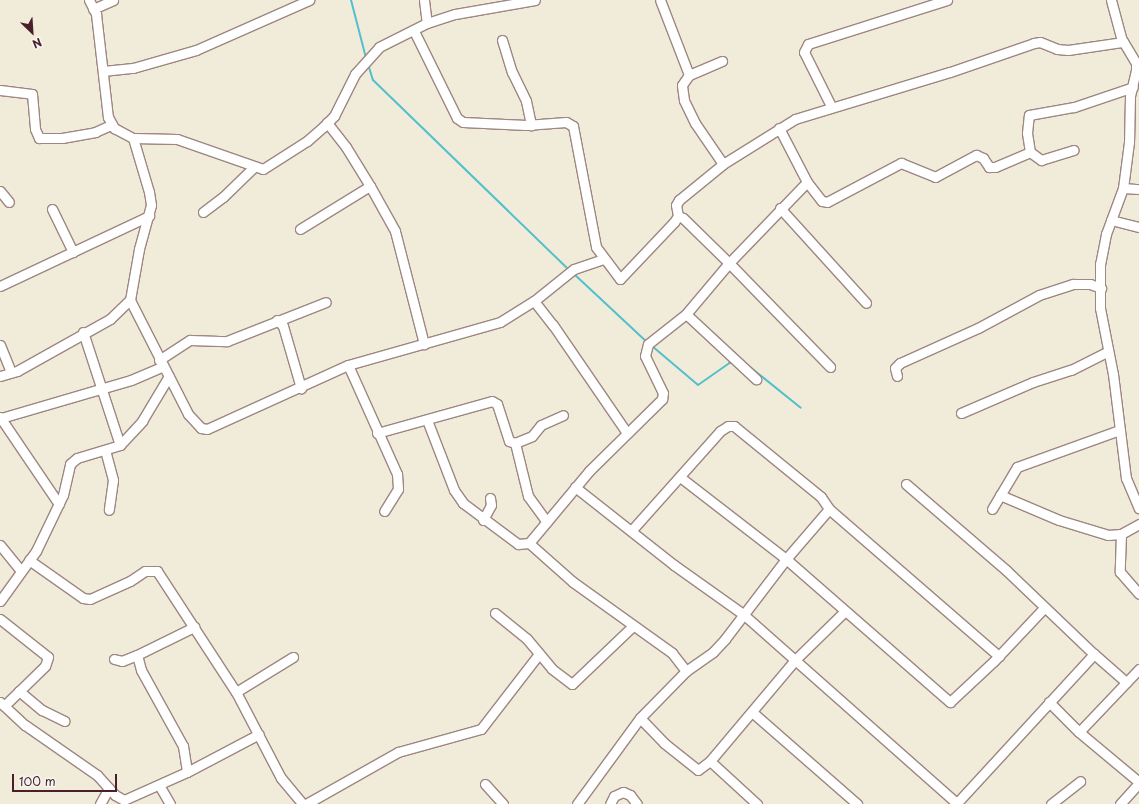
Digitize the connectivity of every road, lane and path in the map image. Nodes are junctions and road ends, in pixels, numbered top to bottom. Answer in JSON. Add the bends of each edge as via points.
{"nodes":[{"id":1,"x":88,"y":0,"type":"edge"},
{"id":2,"x":113,"y":0,"type":"edge"},
{"id":3,"x":309,"y":0,"type":"edge"},
{"id":4,"x":424,"y":0,"type":"edge"},
{"id":5,"x":535,"y":0,"type":"edge"},
{"id":6,"x":660,"y":0,"type":"edge"},
{"id":7,"x":947,"y":0,"type":"edge"},
{"id":8,"x":1111,"y":0,"type":"edge"},
{"id":9,"x":93,"y":9,"type":"junction"},
{"id":10,"x":427,"y":23,"type":"junction"},
{"id":11,"x":414,"y":31,"type":"junction"},
{"id":12,"x":502,"y":40,"type":"dead end"},
{"id":13,"x":1123,"y":42,"type":"junction"},
{"id":14,"x":722,"y":61,"type":"dead end"},
{"id":15,"x":103,"y":71,"type":"junction"},
{"id":16,"x":689,"y":75,"type":"junction"},
{"id":17,"x":1133,"y":87,"type":"junction"},
{"id":18,"x":0,"y":90,"type":"edge"},
{"id":19,"x":1134,"y":97,"type":"edge"},
{"id":20,"x":831,"y":106,"type":"junction"},
{"id":21,"x":327,"y":123,"type":"junction"},
{"id":22,"x":111,"y":125,"type":"junction"},
{"id":23,"x":531,"y":125,"type":"junction"},
{"id":24,"x":778,"y":128,"type":"junction"},
{"id":25,"x":133,"y":138,"type":"junction"},
{"id":26,"x":1073,"y":150,"type":"dead end"},
{"id":27,"x":1030,"y":152,"type":"junction"},
{"id":28,"x":723,"y":164,"type":"junction"},
{"id":29,"x":254,"y":167,"type":"junction"},
{"id":30,"x":807,"y":182,"type":"junction"},
{"id":31,"x":370,"y":186,"type":"junction"},
{"id":32,"x":1123,"y":188,"type":"junction"},
{"id":33,"x":1139,"y":189,"type":"edge"},
{"id":34,"x":0,"y":191,"type":"edge"},
{"id":35,"x":9,"y":202,"type":"dead end"},
{"id":36,"x":780,"y":208,"type":"junction"},
{"id":37,"x":52,"y":209,"type":"dead end"},
{"id":38,"x":203,"y":212,"type":"dead end"},
{"id":39,"x":149,"y":216,"type":"junction"},
{"id":40,"x":678,"y":216,"type":"junction"},
{"id":41,"x":1111,"y":220,"type":"junction"},
{"id":42,"x":1139,"y":227,"type":"edge"},
{"id":43,"x":300,"y":229,"type":"dead end"},
{"id":44,"x":73,"y":252,"type":"junction"},
{"id":45,"x":603,"y":259,"type":"junction"},
{"id":46,"x":730,"y":263,"type":"junction"},
{"id":47,"x":0,"y":286,"type":"edge"},
{"id":48,"x":1101,"y":288,"type":"junction"},
{"id":49,"x":130,"y":300,"type":"junction"},
{"id":50,"x":534,"y":301,"type":"junction"},
{"id":51,"x":326,"y":302,"type":"dead end"},
{"id":52,"x":866,"y":303,"type":"dead end"},
{"id":53,"x":686,"y":314,"type":"junction"},
{"id":54,"x":281,"y":321,"type":"junction"},
{"id":55,"x":83,"y":332,"type":"junction"},
{"id":56,"x":424,"y":344,"type":"junction"},
{"id":57,"x":0,"y":346,"type":"edge"},
{"id":58,"x":1107,"y":352,"type":"junction"},
{"id":59,"x":161,"y":363,"type":"junction"},
{"id":60,"x":348,"y":365,"type":"junction"},
{"id":61,"x":830,"y":367,"type":"dead end"},
{"id":62,"x":11,"y":372,"type":"junction"},
{"id":63,"x":0,"y":376,"type":"edge"},
{"id":64,"x":169,"y":376,"type":"junction"},
{"id":65,"x":897,"y":376,"type":"dead end"},
{"id":66,"x":756,"y":379,"type":"dead end"},
{"id":67,"x":301,"y":388,"type":"junction"},
{"id":68,"x":100,"y":390,"type":"junction"},
{"id":69,"x":962,"y":413,"type":"dead end"},
{"id":70,"x":563,"y":416,"type":"dead end"},
{"id":71,"x":0,"y":418,"type":"edge"},
{"id":72,"x":427,"y":420,"type":"junction"},
{"id":73,"x":1119,"y":430,"type":"junction"},
{"id":74,"x":377,"y":433,"type":"junction"},
{"id":75,"x":627,"y":433,"type":"junction"},
{"id":76,"x":515,"y":443,"type":"junction"},
{"id":77,"x":120,"y":445,"type":"junction"},
{"id":78,"x":105,"y":450,"type":"junction"},
{"id":79,"x":680,"y":477,"type":"junction"},
{"id":80,"x":906,"y":484,"type":"dead end"},
{"id":81,"x":575,"y":487,"type":"junction"},
{"id":82,"x":1000,"y":495,"type":"junction"},
{"id":83,"x":490,"y":498,"type":"dead end"},
{"id":84,"x":59,"y":504,"type":"junction"},
{"id":85,"x":1139,"y":508,"type":"edge"},
{"id":86,"x":830,"y":509,"type":"junction"},
{"id":87,"x":992,"y":509,"type":"dead end"},
{"id":88,"x":109,"y":510,"type":"dead end"},
{"id":89,"x":384,"y":511,"type":"dead end"},
{"id":90,"x":483,"y":520,"type":"junction"},
{"id":91,"x":546,"y":522,"type":"junction"},
{"id":92,"x":1139,"y":524,"type":"edge"},
{"id":93,"x":632,"y":531,"type":"junction"},
{"id":94,"x":1121,"y":534,"type":"junction"},
{"id":95,"x":529,"y":542,"type":"junction"},
{"id":96,"x":0,"y":545,"type":"edge"},
{"id":97,"x":786,"y":559,"type":"junction"},
{"id":98,"x":29,"y":560,"type":"junction"},
{"id":99,"x":21,"y":571,"type":"junction"},
{"id":100,"x":1137,"y":588,"type":"edge"},
{"id":101,"x":0,"y":601,"type":"edge"},
{"id":102,"x":1044,"y":608,"type":"junction"},
{"id":103,"x":844,"y":612,"type":"junction"},
{"id":104,"x":495,"y":613,"type":"dead end"},
{"id":105,"x":743,"y":614,"type":"junction"},
{"id":106,"x":0,"y":619,"type":"edge"},
{"id":107,"x":633,"y":626,"type":"junction"},
{"id":108,"x":194,"y":627,"type":"junction"},
{"id":109,"x":539,"y":654,"type":"junction"},
{"id":110,"x":1094,"y":654,"type":"junction"},
{"id":111,"x":137,"y":655,"type":"junction"},
{"id":112,"x":999,"y":656,"type":"junction"},
{"id":113,"x":293,"y":657,"type":"dead end"},
{"id":114,"x":114,"y":659,"type":"dead end"},
{"id":115,"x":796,"y":659,"type":"junction"},
{"id":116,"x":1139,"y":669,"type":"edge"},
{"id":117,"x":686,"y":671,"type":"junction"},
{"id":118,"x":1126,"y":682,"type":"junction"},
{"id":119,"x":19,"y":691,"type":"junction"},
{"id":120,"x":236,"y":692,"type":"junction"},
{"id":121,"x":1049,"y":702,"type":"junction"},
{"id":122,"x":2,"y":704,"type":"edge"},
{"id":123,"x":752,"y":712,"type":"junction"},
{"id":124,"x":640,"y":718,"type":"junction"},
{"id":125,"x":65,"y":721,"type":"dead end"},
{"id":126,"x":1079,"y":732,"type":"junction"},
{"id":127,"x":258,"y":734,"type":"junction"},
{"id":128,"x":710,"y":761,"type":"junction"},
{"id":129,"x":187,"y":772,"type":"junction"},
{"id":130,"x":1080,"y":781,"type":"dead end"},
{"id":131,"x":1139,"y":782,"type":"edge"},
{"id":132,"x":485,"y":784,"type":"dead end"},
{"id":133,"x":159,"y":785,"type":"junction"},
{"id":134,"x":109,"y":788,"type":"junction"},
{"id":135,"x":956,"y":803,"type":"edge"},
{"id":136,"x":100,"y":804,"type":"edge"},
{"id":137,"x":170,"y":804,"type":"edge"},
{"id":138,"x":302,"y":804,"type":"edge"},
{"id":139,"x":306,"y":804,"type":"edge"},
{"id":140,"x":503,"y":804,"type":"edge"},
{"id":141,"x":577,"y":804,"type":"edge"},
{"id":142,"x":610,"y":804,"type":"edge"},
{"id":143,"x":637,"y":804,"type":"edge"},
{"id":144,"x":757,"y":804,"type":"edge"},
{"id":145,"x":857,"y":804,"type":"edge"},
{"id":146,"x":1050,"y":804,"type":"edge"},
{"id":147,"x":1120,"y":804,"type":"edge"}],
"edges":[{"from":1,"to":9,"type":"street"},
{"from":2,"to":9,"type":"street"},
{"from":3,"to":15,"type":"street","via":[[196,50],[133,68]]},
{"from":4,"to":10,"type":"street"},
{"from":5,"to":10,"type":"street","via":[[475,9]]},
{"from":6,"to":16,"type":"street"},
{"from":7,"to":20,"type":"street","via":[[808,44],[804,52]]},
{"from":8,"to":13,"type":"street"},
{"from":9,"to":15,"type":"street","via":[[99,31]]},
{"from":10,"to":11,"type":"street"},
{"from":11,"to":21,"type":"street","via":[[379,47],[362,64],[334,116]]},
{"from":11,"to":23,"type":"street","via":[[457,118],[468,123]]},
{"from":12,"to":23,"type":"street","via":[[512,72],[526,101]]},
{"from":13,"to":17,"type":"street","via":[[1136,63]]},
{"from":13,"to":20,"type":"street","via":[[1068,50],[1057,49],[1040,42],[1034,43],[950,72]]},
{"from":14,"to":16,"type":"street"},
{"from":15,"to":22,"type":"street"},
{"from":16,"to":28,"type":"street","via":[[682,85],[684,100],[695,123]]},
{"from":17,"to":19,"type":"street"},
{"from":17,"to":27,"type":"street","via":[[1074,107],[1029,115],[1027,133]]},
{"from":18,"to":22,"type":"street","via":[[32,94],[35,129],[39,138],[54,139],[95,132]]},
{"from":19,"to":32,"type":"street"},
{"from":20,"to":24,"type":"street","via":[[795,118]]},
{"from":21,"to":29,"type":"street","via":[[274,164],[263,169]]},
{"from":21,"to":31,"type":"street","via":[[346,147]]},
{"from":22,"to":25,"type":"street"},
{"from":23,"to":45,"type":"street","via":[[566,122],[573,126],[596,248]]},
{"from":24,"to":28,"type":"street"},
{"from":24,"to":30,"type":"street"},
{"from":25,"to":29,"type":"street","via":[[177,139]]},
{"from":25,"to":39,"type":"street","via":[[150,192]]},
{"from":26,"to":27,"type":"street","via":[[1041,160]]},
{"from":27,"to":30,"type":"street","via":[[992,167],[976,155],[936,177],[901,163],[827,202],[822,201]]},
{"from":28,"to":40,"type":"street","via":[[679,200],[676,205]]},
{"from":29,"to":38,"type":"street","via":[[223,198]]},
{"from":30,"to":36,"type":"street"},
{"from":31,"to":43,"type":"street"},
{"from":31,"to":56,"type":"street","via":[[394,231]]},
{"from":32,"to":33,"type":"street"},
{"from":32,"to":41,"type":"street"},
{"from":34,"to":35,"type":"street"},
{"from":36,"to":46,"type":"street"},
{"from":36,"to":52,"type":"street"},
{"from":37,"to":44,"type":"street"},
{"from":39,"to":44,"type":"street"},
{"from":39,"to":49,"type":"street","via":[[139,249]]},
{"from":40,"to":45,"type":"street","via":[[622,278],[618,278]]},
{"from":40,"to":46,"type":"street","via":[[684,218]]},
{"from":41,"to":42,"type":"street"},
{"from":41,"to":48,"type":"street","via":[[1100,264]]},
{"from":44,"to":47,"type":"street"},
{"from":45,"to":50,"type":"street","via":[[574,269]]},
{"from":46,"to":53,"type":"street"},
{"from":46,"to":61,"type":"street"},
{"from":48,"to":58,"type":"street","via":[[1100,313],[1106,334]]},
{"from":48,"to":65,"type":"street","via":[[1090,284],[1073,284],[1039,295],[978,328],[900,363],[895,368]]},
{"from":49,"to":55,"type":"street","via":[[110,319]]},
{"from":49,"to":59,"type":"street"},
{"from":50,"to":56,"type":"street","via":[[500,322]]},
{"from":50,"to":75,"type":"street"},
{"from":51,"to":54,"type":"street"},
{"from":53,"to":66,"type":"street"},
{"from":53,"to":75,"type":"street","via":[[652,339],[646,349],[645,356],[663,394],[662,399]]},
{"from":54,"to":59,"type":"street","via":[[227,340],[190,340]]},
{"from":54,"to":67,"type":"street"},
{"from":55,"to":62,"type":"street","via":[[17,371]]},
{"from":55,"to":68,"type":"street"},
{"from":56,"to":60,"type":"street"},
{"from":57,"to":62,"type":"street"},
{"from":58,"to":69,"type":"street","via":[[1071,370],[1033,382]]},
{"from":58,"to":73,"type":"street","via":[[1113,374]]},
{"from":59,"to":64,"type":"street"},
{"from":59,"to":68,"type":"street"},
{"from":60,"to":67,"type":"street"},
{"from":60,"to":74,"type":"street"},
{"from":62,"to":63,"type":"street"},
{"from":64,"to":67,"type":"street","via":[[195,424],[208,429]]},
{"from":64,"to":77,"type":"street","via":[[142,421]]},
{"from":68,"to":71,"type":"street"},
{"from":68,"to":77,"type":"street"},
{"from":70,"to":76,"type":"street","via":[[541,425],[532,436]]},
{"from":71,"to":84,"type":"street"},
{"from":72,"to":74,"type":"street"},
{"from":72,"to":76,"type":"street","via":[[492,401],[497,404],[509,441]]},
{"from":72,"to":90,"type":"street","via":[[454,490],[463,503]]},
{"from":73,"to":82,"type":"street","via":[[1023,463],[1014,469]]},
{"from":73,"to":85,"type":"street","via":[[1126,478]]},
{"from":74,"to":89,"type":"street","via":[[400,484]]},
{"from":75,"to":81,"type":"street"},
{"from":76,"to":91,"type":"street","via":[[528,496]]},
{"from":77,"to":78,"type":"street"},
{"from":78,"to":84,"type":"street","via":[[73,459]]},
{"from":78,"to":88,"type":"street","via":[[113,480]]},
{"from":79,"to":86,"type":"street","via":[[720,431],[728,426],[734,426],[821,497]]},
{"from":79,"to":93,"type":"street"},
{"from":79,"to":97,"type":"street"},
{"from":80,"to":102,"type":"street","via":[[1007,572]]},
{"from":81,"to":91,"type":"street"},
{"from":81,"to":93,"type":"street"},
{"from":82,"to":87,"type":"street"},
{"from":82,"to":94,"type":"street","via":[[1059,520],[1108,535]]},
{"from":83,"to":90,"type":"street","via":[[491,505]]},
{"from":84,"to":98,"type":"street"},
{"from":86,"to":97,"type":"street"},
{"from":86,"to":112,"type":"street"},
{"from":90,"to":95,"type":"street","via":[[518,544]]},
{"from":91,"to":95,"type":"street"},
{"from":92,"to":94,"type":"street"},
{"from":93,"to":105,"type":"street"},
{"from":94,"to":100,"type":"street","via":[[1120,572]]},
{"from":95,"to":107,"type":"street","via":[[573,582]]},
{"from":96,"to":99,"type":"street"},
{"from":97,"to":103,"type":"street"},
{"from":97,"to":105,"type":"street"},
{"from":98,"to":99,"type":"street"},
{"from":98,"to":108,"type":"street","via":[[83,598],[90,599],[130,581],[145,571],[157,570]]},
{"from":99,"to":101,"type":"street"},
{"from":102,"to":110,"type":"street"},
{"from":102,"to":112,"type":"street"},
{"from":103,"to":112,"type":"street","via":[[950,702]]},
{"from":103,"to":115,"type":"street"},
{"from":104,"to":109,"type":"street","via":[[527,639]]},
{"from":105,"to":115,"type":"street"},
{"from":105,"to":117,"type":"street","via":[[713,652]]},
{"from":106,"to":119,"type":"street","via":[[48,657],[45,666]]},
{"from":107,"to":109,"type":"street","via":[[572,684],[552,669]]},
{"from":107,"to":117,"type":"street","via":[[672,653]]},
{"from":108,"to":111,"type":"street"},
{"from":108,"to":120,"type":"street"},
{"from":109,"to":139,"type":"street","via":[[482,729],[398,752]]},
{"from":110,"to":118,"type":"street"},
{"from":110,"to":121,"type":"street"},
{"from":111,"to":114,"type":"street","via":[[122,661]]},
{"from":111,"to":129,"type":"street","via":[[141,670],[183,746]]},
{"from":113,"to":120,"type":"street"},
{"from":115,"to":123,"type":"street"},
{"from":115,"to":135,"type":"street"},
{"from":116,"to":118,"type":"street"},
{"from":117,"to":124,"type":"street"},
{"from":118,"to":126,"type":"street"},
{"from":119,"to":122,"type":"street"},
{"from":119,"to":125,"type":"street","via":[[42,710]]},
{"from":120,"to":127,"type":"street"},
{"from":121,"to":126,"type":"street"},
{"from":121,"to":135,"type":"street"},
{"from":122,"to":134,"type":"street","via":[[25,725],[97,775]]},
{"from":123,"to":128,"type":"street"},
{"from":123,"to":145,"type":"street"},
{"from":124,"to":128,"type":"street","via":[[695,770]]},
{"from":124,"to":141,"type":"street"},
{"from":126,"to":131,"type":"street"},
{"from":127,"to":129,"type":"street"},
{"from":127,"to":138,"type":"street","via":[[281,778]]},
{"from":128,"to":144,"type":"street"},
{"from":129,"to":133,"type":"street"},
{"from":130,"to":146,"type":"street"},
{"from":131,"to":147,"type":"street"},
{"from":132,"to":140,"type":"street"},
{"from":133,"to":134,"type":"street","via":[[124,800]]},
{"from":133,"to":137,"type":"street"},
{"from":134,"to":136,"type":"street"},
{"from":142,"to":143,"type":"street","via":[[614,796],[623,792],[630,795]]}]}
